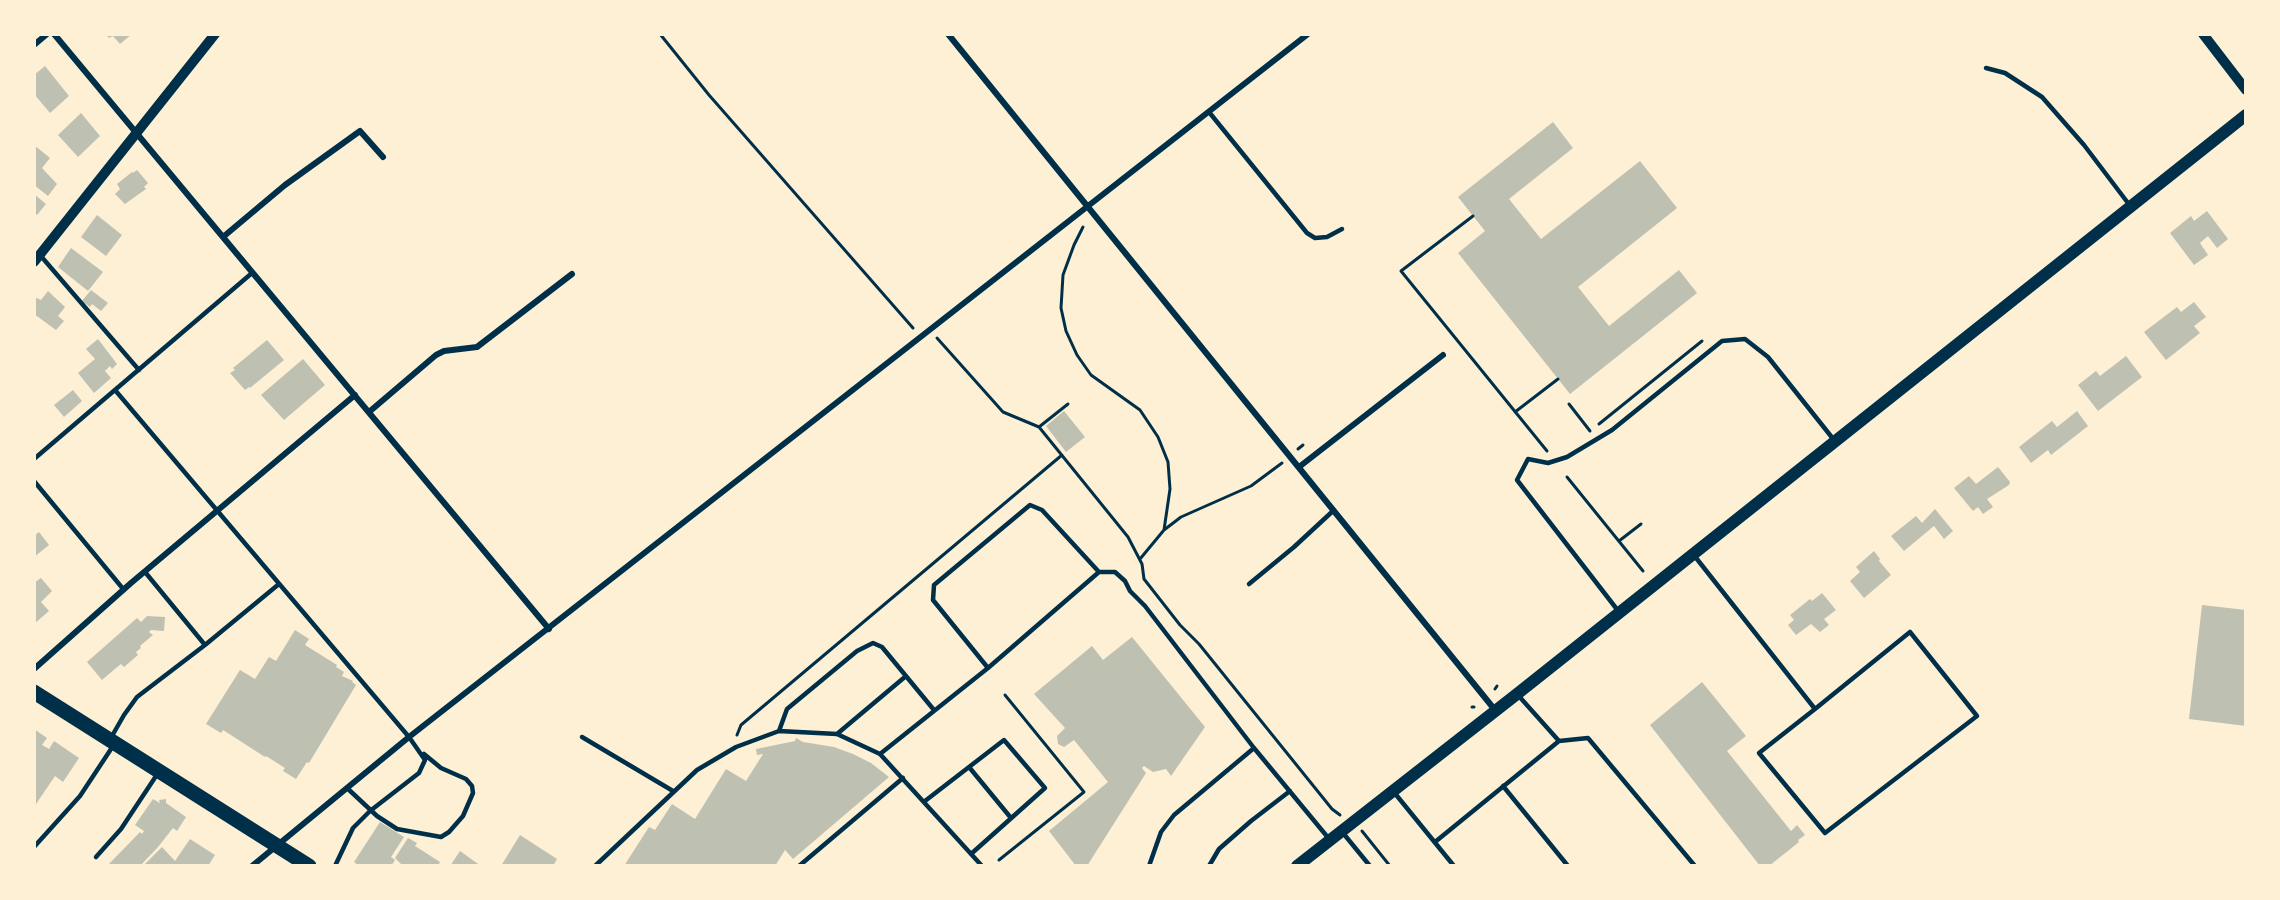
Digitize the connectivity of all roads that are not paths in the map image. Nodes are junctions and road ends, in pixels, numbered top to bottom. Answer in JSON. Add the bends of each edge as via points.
{"nodes":[{"id":1,"x":47,"y":34,"type":"edge"},
{"id":2,"x":54,"y":34,"type":"edge"},
{"id":3,"x":215,"y":34,"type":"edge"},
{"id":4,"x":948,"y":34,"type":"edge"},
{"id":5,"x":1308,"y":34,"type":"edge"},
{"id":6,"x":2203,"y":34,"type":"edge"},
{"id":7,"x":34,"y":45,"type":"edge"},
{"id":8,"x":1986,"y":68,"type":"dead end"},
{"id":9,"x":2246,"y":90,"type":"edge"},
{"id":10,"x":1209,"y":112,"type":"junction"},
{"id":11,"x":2246,"y":115,"type":"edge"},
{"id":12,"x":136,"y":134,"type":"junction"},
{"id":13,"x":383,"y":157,"type":"dead end"},
{"id":14,"x":1088,"y":207,"type":"junction"},
{"id":15,"x":2131,"y":207,"type":"junction"},
{"id":16,"x":1342,"y":229,"type":"dead end"},
{"id":17,"x":223,"y":237,"type":"junction"},
{"id":18,"x":37,"y":259,"type":"edge"},
{"id":19,"x":252,"y":273,"type":"junction"},
{"id":20,"x":572,"y":274,"type":"dead end"},
{"id":21,"x":1443,"y":355,"type":"dead end"},
{"id":22,"x":139,"y":370,"type":"junction"},
{"id":23,"x":115,"y":390,"type":"junction"},
{"id":24,"x":355,"y":395,"type":"junction"},
{"id":25,"x":369,"y":412,"type":"junction"},
{"id":26,"x":1836,"y":442,"type":"junction"},
{"id":27,"x":34,"y":459,"type":"edge"},
{"id":28,"x":1299,"y":467,"type":"junction"},
{"id":29,"x":34,"y":481,"type":"edge"},
{"id":30,"x":1334,"y":510,"type":"junction"},
{"id":31,"x":218,"y":511,"type":"junction"},
{"id":32,"x":1694,"y":554,"type":"junction"},
{"id":33,"x":145,"y":572,"type":"junction"},
{"id":34,"x":1100,"y":572,"type":"junction"},
{"id":35,"x":279,"y":584,"type":"junction"},
{"id":36,"x":1249,"y":584,"type":"dead end"},
{"id":37,"x":124,"y":590,"type":"junction"},
{"id":38,"x":1619,"y":613,"type":"junction"},
{"id":39,"x":549,"y":629,"type":"junction"},
{"id":40,"x":205,"y":645,"type":"junction"},
{"id":41,"x":988,"y":668,"type":"junction"},
{"id":42,"x":34,"y":669,"type":"edge"},
{"id":43,"x":906,"y":676,"type":"junction"},
{"id":44,"x":34,"y":692,"type":"edge"},
{"id":45,"x":1517,"y":694,"type":"junction"},
{"id":46,"x":1815,"y":709,"type":"junction"},
{"id":47,"x":934,"y":710,"type":"junction"},
{"id":48,"x":1496,"y":710,"type":"junction"},
{"id":49,"x":779,"y":731,"type":"junction"},
{"id":50,"x":837,"y":734,"type":"junction"},
{"id":51,"x":409,"y":737,"type":"junction"},
{"id":52,"x":582,"y":737,"type":"dead end"},
{"id":53,"x":1559,"y":741,"type":"junction"},
{"id":54,"x":112,"y":742,"type":"junction"},
{"id":55,"x":1254,"y":748,"type":"junction"},
{"id":56,"x":421,"y":751,"type":"junction"},
{"id":57,"x":880,"y":754,"type":"junction"},
{"id":58,"x":969,"y":767,"type":"junction"},
{"id":59,"x":159,"y":771,"type":"junction"},
{"id":60,"x":903,"y":778,"type":"junction"},
{"id":61,"x":1503,"y":786,"type":"junction"},
{"id":62,"x":347,"y":788,"type":"junction"},
{"id":63,"x":673,"y":791,"type":"junction"},
{"id":64,"x":1290,"y":791,"type":"junction"},
{"id":65,"x":1392,"y":791,"type":"junction"},
{"id":66,"x":925,"y":801,"type":"junction"},
{"id":67,"x":370,"y":811,"type":"junction"},
{"id":68,"x":1011,"y":818,"type":"junction"},
{"id":69,"x":1346,"y":827,"type":"junction"},
{"id":70,"x":1330,"y":840,"type":"junction"},
{"id":71,"x":1435,"y":842,"type":"junction"},
{"id":72,"x":37,"y":845,"type":"edge"},
{"id":73,"x":278,"y":845,"type":"junction"},
{"id":74,"x":971,"y":854,"type":"junction"},
{"id":75,"x":96,"y":857,"type":"dead end"},
{"id":76,"x":252,"y":866,"type":"edge"},
{"id":77,"x":309,"y":866,"type":"edge"},
{"id":78,"x":334,"y":866,"type":"edge"},
{"id":79,"x":595,"y":866,"type":"edge"},
{"id":80,"x":799,"y":866,"type":"edge"},
{"id":81,"x":982,"y":866,"type":"edge"},
{"id":82,"x":1149,"y":866,"type":"edge"},
{"id":83,"x":1209,"y":866,"type":"edge"},
{"id":84,"x":1297,"y":866,"type":"edge"},
{"id":85,"x":1370,"y":866,"type":"edge"},
{"id":86,"x":1454,"y":866,"type":"edge"},
{"id":87,"x":1568,"y":866,"type":"edge"},
{"id":88,"x":1695,"y":866,"type":"edge"}],
"edges":[{"from":1,"to":7,"type":"street"},
{"from":2,"to":12,"type":"street"},
{"from":3,"to":12,"type":"street"},
{"from":4,"to":14,"type":"street"},
{"from":5,"to":10,"type":"street"},
{"from":6,"to":9,"type":"street"},
{"from":8,"to":15,"type":"lane","via":[[2005,73],[2042,97]]},
{"from":10,"to":14,"type":"street"},
{"from":10,"to":16,"type":"lane","via":[[1307,233],[1316,238],[1327,237]]},
{"from":11,"to":15,"type":"main road"},
{"from":12,"to":17,"type":"street"},
{"from":12,"to":18,"type":"street"},
{"from":13,"to":17,"type":"street","via":[[360,130]]},
{"from":14,"to":28,"type":"street"},
{"from":14,"to":39,"type":"street"},
{"from":15,"to":26,"type":"main road"},
{"from":17,"to":19,"type":"street"},
{"from":18,"to":22,"type":"lane"},
{"from":19,"to":22,"type":"lane"},
{"from":19,"to":24,"type":"street"},
{"from":20,"to":25,"type":"street","via":[[477,347],[436,355]]},
{"from":21,"to":28,"type":"street"},
{"from":22,"to":23,"type":"lane"},
{"from":23,"to":27,"type":"lane"},
{"from":23,"to":31,"type":"lane"},
{"from":24,"to":25,"type":"street"},
{"from":24,"to":31,"type":"street"},
{"from":25,"to":39,"type":"street"},
{"from":26,"to":32,"type":"main road"},
{"from":26,"to":38,"type":"lane","via":[[1768,357],[1745,339],[1722,341],[1612,430],[1567,457],[1548,464],[1528,459],[1517,480]]},
{"from":28,"to":30,"type":"street"},
{"from":29,"to":37,"type":"lane"},
{"from":30,"to":36,"type":"lane"},
{"from":30,"to":48,"type":"street"},
{"from":31,"to":33,"type":"street"},
{"from":31,"to":35,"type":"lane"},
{"from":32,"to":38,"type":"main road"},
{"from":32,"to":46,"type":"lane"},
{"from":33,"to":37,"type":"street"},
{"from":33,"to":40,"type":"lane"},
{"from":34,"to":41,"type":"lane"},
{"from":34,"to":41,"type":"lane","via":[[1042,510],[1030,505],[934,585],[933,600]]},
{"from":34,"to":55,"type":"lane","via":[[1115,572],[1125,580]]},
{"from":35,"to":40,"type":"lane"},
{"from":35,"to":51,"type":"lane"},
{"from":37,"to":42,"type":"street"},
{"from":38,"to":45,"type":"main road"},
{"from":39,"to":51,"type":"street"},
{"from":40,"to":54,"type":"lane","via":[[137,697]]},
{"from":41,"to":47,"type":"lane"},
{"from":43,"to":47,"type":"lane"},
{"from":43,"to":49,"type":"lane","via":[[882,647],[873,643],[857,651],[787,709]]},
{"from":43,"to":50,"type":"lane"},
{"from":44,"to":54,"type":"main road"},
{"from":45,"to":48,"type":"main road"},
{"from":45,"to":53,"type":"lane"},
{"from":46,"to":46,"type":"lane","via":[[1759,753],[1825,833],[1977,716],[1910,632]]},
{"from":47,"to":57,"type":"lane"},
{"from":48,"to":65,"type":"main road"},
{"from":49,"to":50,"type":"lane"},
{"from":49,"to":63,"type":"lane","via":[[730,751],[697,770]]},
{"from":50,"to":57,"type":"lane"},
{"from":51,"to":56,"type":"lane"},
{"from":51,"to":62,"type":"street"},
{"from":52,"to":63,"type":"lane"},
{"from":53,"to":61,"type":"lane"},
{"from":53,"to":88,"type":"lane","via":[[1588,738]]},
{"from":54,"to":59,"type":"main road"},
{"from":54,"to":72,"type":"lane","via":[[80,796]]},
{"from":55,"to":64,"type":"lane"},
{"from":55,"to":82,"type":"lane","via":[[1174,815],[1161,832]]},
{"from":56,"to":67,"type":"lane","via":[[425,760],[419,773]]},
{"from":56,"to":67,"type":"lane","via":[[472,786],[474,793],[463,816],[441,837],[398,829]]},
{"from":57,"to":60,"type":"lane"},
{"from":58,"to":66,"type":"lane"},
{"from":58,"to":68,"type":"lane"},
{"from":58,"to":68,"type":"lane","via":[[1004,740],[1045,788]]},
{"from":59,"to":73,"type":"main road"},
{"from":59,"to":75,"type":"lane","via":[[121,829]]},
{"from":60,"to":66,"type":"lane"},
{"from":60,"to":80,"type":"lane"},
{"from":61,"to":71,"type":"lane"},
{"from":61,"to":87,"type":"lane"},
{"from":62,"to":67,"type":"lane"},
{"from":62,"to":73,"type":"street"},
{"from":63,"to":79,"type":"lane"},
{"from":64,"to":70,"type":"lane"},
{"from":64,"to":83,"type":"lane","via":[[1219,849]]},
{"from":65,"to":69,"type":"main road"},
{"from":65,"to":71,"type":"lane"},
{"from":66,"to":74,"type":"lane"},
{"from":67,"to":78,"type":"lane","via":[[353,828]]},
{"from":68,"to":74,"type":"lane"},
{"from":69,"to":70,"type":"main road"},
{"from":69,"to":85,"type":"lane"},
{"from":70,"to":84,"type":"main road"},
{"from":71,"to":86,"type":"lane"},
{"from":73,"to":76,"type":"street"},
{"from":73,"to":77,"type":"main road"},
{"from":74,"to":81,"type":"lane"}]}
